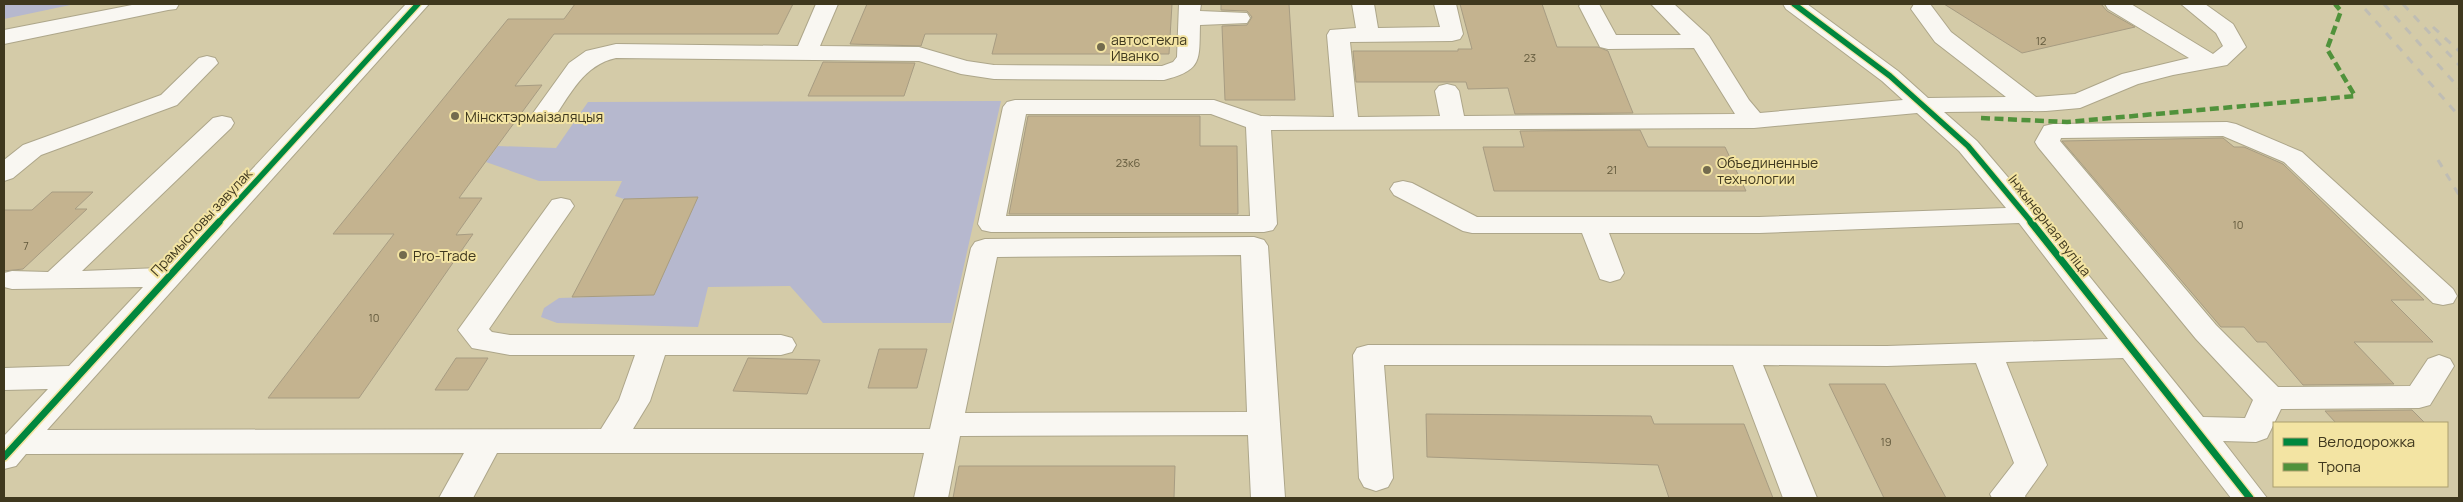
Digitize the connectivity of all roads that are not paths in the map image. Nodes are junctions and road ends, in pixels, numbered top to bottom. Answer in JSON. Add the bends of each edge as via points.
{"nodes":[{"id":1,"x":111,"y":4,"type":"edge"},
{"id":2,"x":168,"y":4,"type":"edge"},
{"id":3,"x":418,"y":4,"type":"edge"},
{"id":4,"x":827,"y":4,"type":"edge"},
{"id":5,"x":1363,"y":4,"type":"edge"},
{"id":6,"x":1445,"y":4,"type":"edge"},
{"id":7,"x":1662,"y":4,"type":"edge"},
{"id":8,"x":1794,"y":4,"type":"edge"},
{"id":9,"x":2116,"y":4,"type":"edge"},
{"id":10,"x":2192,"y":4,"type":"edge"},
{"id":11,"x":1590,"y":6,"type":"dead end"},
{"id":12,"x":1922,"y":9,"type":"dead end"},
{"id":13,"x":1189,"y":11,"type":"edge"},
{"id":14,"x":1239,"y":18,"type":"dead end"},
{"id":15,"x":4,"y":25,"type":"edge"},
{"id":16,"x":1368,"y":34,"type":"junction"},
{"id":17,"x":4,"y":37,"type":"edge"},
{"id":18,"x":1701,"y":41,"type":"junction"},
{"id":19,"x":806,"y":53,"type":"junction"},
{"id":20,"x":2211,"y":62,"type":"junction"},
{"id":21,"x":207,"y":63,"type":"dead end"},
{"id":22,"x":1447,"y":91,"type":"dead end"},
{"id":23,"x":2030,"y":104,"type":"junction"},
{"id":24,"x":1924,"y":105,"type":"junction"},
{"id":25,"x":545,"y":113,"type":"dead end"},
{"id":26,"x":1754,"y":121,"type":"junction"},
{"id":27,"x":222,"y":124,"type":"dead end"},
{"id":28,"x":1258,"y":124,"type":"junction"},
{"id":29,"x":1347,"y":124,"type":"junction"},
{"id":30,"x":1454,"y":124,"type":"junction"},
{"id":31,"x":4,"y":173,"type":"edge"},
{"id":32,"x":1403,"y":189,"type":"dead end"},
{"id":33,"x":561,"y":206,"type":"dead end"},
{"id":34,"x":2026,"y":215,"type":"junction"},
{"id":35,"x":1592,"y":225,"type":"junction"},
{"id":36,"x":1610,"y":273,"type":"dead end"},
{"id":37,"x":168,"y":277,"type":"junction"},
{"id":38,"x":12,"y":280,"type":"dead end"},
{"id":39,"x":55,"y":281,"type":"junction"},
{"id":40,"x":2443,"y":296,"type":"dead end"},
{"id":41,"x":654,"y":345,"type":"junction"},
{"id":42,"x":781,"y":345,"type":"dead end"},
{"id":43,"x":2131,"y":348,"type":"junction"},
{"id":44,"x":1987,"y":352,"type":"junction"},
{"id":45,"x":1744,"y":355,"type":"junction"},
{"id":46,"x":2439,"y":366,"type":"dead end"},
{"id":47,"x":75,"y":377,"type":"junction"},
{"id":48,"x":4,"y":379,"type":"edge"},
{"id":49,"x":2270,"y":398,"type":"junction"},
{"id":50,"x":1264,"y":423,"type":"junction"},
{"id":51,"x":2194,"y":428,"type":"junction"},
{"id":52,"x":945,"y":433,"type":"junction"},
{"id":53,"x":610,"y":442,"type":"junction"},
{"id":54,"x":486,"y":443,"type":"junction"},
{"id":55,"x":11,"y":450,"type":"edge"},
{"id":56,"x":1376,"y":478,"type":"dead end"},
{"id":57,"x":456,"y":498,"type":"edge"},
{"id":58,"x":931,"y":498,"type":"edge"},
{"id":59,"x":1268,"y":498,"type":"edge"},
{"id":60,"x":1800,"y":498,"type":"edge"},
{"id":61,"x":2009,"y":498,"type":"edge"},
{"id":62,"x":2250,"y":498,"type":"edge"}],
"edges":[{"from":1,"to":15,"type":"street"},
{"from":2,"to":17,"type":"street"},
{"from":3,"to":37,"type":"street","name":"Прамысловы завулак"},
{"from":4,"to":19,"type":"street"},
{"from":5,"to":16,"type":"street"},
{"from":6,"to":16,"type":"street","via":[[1452,34]]},
{"from":7,"to":18,"type":"street"},
{"from":8,"to":24,"type":"street","name":"Інжынерная вуліца"},
{"from":9,"to":20,"type":"street"},
{"from":10,"to":20,"type":"street","via":[[2225,28],[2235,47],[2219,60]]},
{"from":11,"to":18,"type":"street","via":[[1608,42]]},
{"from":12,"to":23,"type":"street","via":[[1943,38]]},
{"from":13,"to":14,"type":"street"},
{"from":13,"to":19,"type":"street","via":[[1188,58],[1181,67],[1164,73],[994,72],[961,67],[919,54]]},
{"from":16,"to":29,"type":"street","via":[[1338,34]]},
{"from":18,"to":26,"type":"street","via":[[1739,104]]},
{"from":19,"to":25,"type":"street","via":[[616,51],[601,54],[577,68]]},
{"from":20,"to":23,"type":"street","via":[[2130,79],[2080,101]]},
{"from":21,"to":31,"type":"street","via":[[168,100],[32,150]]},
{"from":22,"to":30,"type":"street"},
{"from":23,"to":24,"type":"street"},
{"from":24,"to":26,"type":"street"},
{"from":24,"to":34,"type":"street","name":"Інжынерная вуліца","via":[[1968,146]]},
{"from":26,"to":30,"type":"street"},
{"from":27,"to":39,"type":"street"},
{"from":28,"to":28,"type":"street","via":[[1214,107],[1015,107],[990,224],[1264,224]]},
{"from":28,"to":29,"type":"street"},
{"from":29,"to":30,"type":"street"},
{"from":32,"to":35,"type":"street","via":[[1472,225]]},
{"from":33,"to":41,"type":"street","via":[[473,330],[483,341],[510,345]]},
{"from":34,"to":35,"type":"street","via":[[1759,225]]},
{"from":34,"to":43,"type":"street","name":"Інжынерная вуліца"},
{"from":35,"to":36,"type":"street"},
{"from":37,"to":39,"type":"street"},
{"from":37,"to":47,"type":"street","name":"Прамысловы завулак"},
{"from":38,"to":39,"type":"street"},
{"from":40,"to":49,"type":"street","via":[[2293,157],[2244,136],[2227,129],[2053,131],[2047,142],[2206,332]]},
{"from":41,"to":42,"type":"street"},
{"from":41,"to":53,"type":"street","via":[[634,401]]},
{"from":43,"to":44,"type":"street"},
{"from":43,"to":51,"type":"street","name":"Інжынерная вуліца"},
{"from":44,"to":45,"type":"street","via":[[1888,356]]},
{"from":44,"to":61,"type":"street","via":[[2031,465],[2007,494]]},
{"from":45,"to":56,"type":"street","via":[[1368,355]]},
{"from":45,"to":60,"type":"street"},
{"from":46,"to":49,"type":"street","via":[[2419,397]]},
{"from":47,"to":48,"type":"street"},
{"from":47,"to":55,"type":"street","name":"Прамысловы завулак"},
{"from":49,"to":51,"type":"street","via":[[2256,430]]},
{"from":50,"to":52,"type":"street"},
{"from":50,"to":52,"type":"street","via":[[1254,246],[986,248]]},
{"from":50,"to":59,"type":"street"},
{"from":51,"to":62,"type":"street","name":"Інжынерная вуліца"},
{"from":52,"to":53,"type":"street"},
{"from":52,"to":58,"type":"street"},
{"from":53,"to":54,"type":"street"},
{"from":54,"to":55,"type":"street"},
{"from":54,"to":57,"type":"street"}]}
